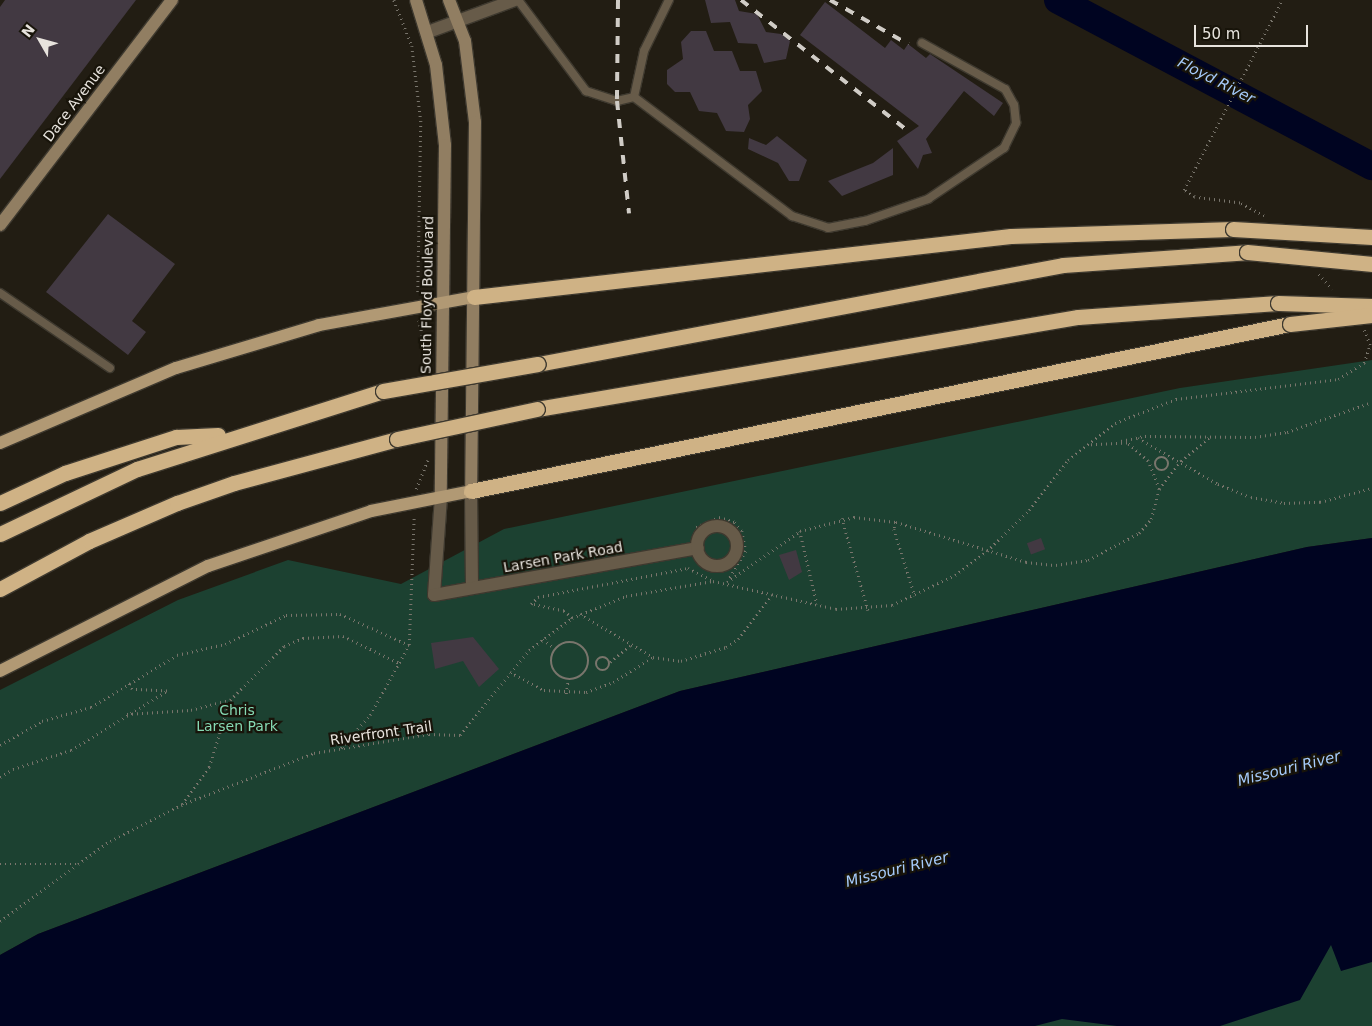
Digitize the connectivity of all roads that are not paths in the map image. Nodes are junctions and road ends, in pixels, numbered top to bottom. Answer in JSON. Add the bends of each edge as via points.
{"nodes":[{"id":1,"x":172,"y":0,"type":"edge"},
{"id":2,"x":416,"y":0,"type":"edge"},
{"id":3,"x":449,"y":0,"type":"edge"},
{"id":4,"x":516,"y":0,"type":"edge"},
{"id":5,"x":669,"y":0,"type":"edge"},
{"id":6,"x":458,"y":21,"type":"junction"},
{"id":7,"x":428,"y":32,"type":"junction"},
{"id":8,"x":922,"y":43,"type":"dead end"},
{"id":9,"x":634,"y":97,"type":"junction"},
{"id":10,"x":0,"y":225,"type":"edge"},
{"id":11,"x":1372,"y":238,"type":"edge"},
{"id":12,"x":1372,"y":264,"type":"edge"},
{"id":13,"x":0,"y":292,"type":"edge"},
{"id":14,"x":474,"y":297,"type":"junction"},
{"id":15,"x":440,"y":301,"type":"junction"},
{"id":16,"x":1372,"y":306,"type":"edge"},
{"id":17,"x":1372,"y":315,"type":"edge"},
{"id":18,"x":110,"y":368,"type":"dead end"},
{"id":19,"x":235,"y":435,"type":"junction"},
{"id":20,"x":0,"y":444,"type":"edge"},
{"id":21,"x":471,"y":491,"type":"junction"},
{"id":22,"x":441,"y":497,"type":"junction"},
{"id":23,"x":0,"y":503,"type":"edge"},
{"id":24,"x":0,"y":534,"type":"edge"},
{"id":25,"x":698,"y":548,"type":"dead end"},
{"id":26,"x":472,"y":588,"type":"junction"},
{"id":27,"x":0,"y":589,"type":"edge"},
{"id":28,"x":434,"y":595,"type":"joint"},
{"id":29,"x":0,"y":671,"type":"edge"}],
"edges":[{"from":1,"to":10,"type":"main road","name":"Dace Avenue"},
{"from":2,"to":7,"type":"main road","name":"South Floyd Boulevard"},
{"from":3,"to":6,"type":"main road"},
{"from":4,"to":6,"type":"street"},
{"from":4,"to":9,"type":"lane","via":[[586,91],[617,101]]},
{"from":5,"to":9,"type":"lane","via":[[644,51]]},
{"from":6,"to":7,"type":"street"},
{"from":6,"to":14,"type":"main road","via":[[472,75],[475,122]]},
{"from":7,"to":15,"type":"main road","name":"South Floyd Boulevard","via":[[442,95],[445,145]]},
{"from":8,"to":9,"type":"lane","via":[[1005,88],[1014,105],[1016,123],[1004,148],[928,199],[866,221],[828,228],[792,216]]},
{"from":11,"to":14,"type":"highway","bridge":true,"via":[[1233,230],[1011,236]]},
{"from":12,"to":19,"type":"highway","bridge":true,"via":[[1247,252],[1064,265],[383,391]]},
{"from":13,"to":18,"type":"lane"},
{"from":14,"to":15,"type":"main road"},
{"from":14,"to":21,"type":"main road"},
{"from":15,"to":20,"type":"main road","via":[[319,325],[176,368]]},
{"from":15,"to":22,"type":"main road","name":"South Floyd Boulevard"},
{"from":16,"to":27,"type":"highway","bridge":true,"via":[[1278,303],[1078,317],[537,409],[397,440],[234,483],[177,503],[89,541]]},
{"from":17,"to":21,"type":"highway","bridge":true,"via":[[1290,324]]},
{"from":19,"to":23,"type":"highway","via":[[176,436],[65,474]]},
{"from":19,"to":24,"type":"highway","via":[[137,469]]},
{"from":21,"to":22,"type":"main road"},
{"from":21,"to":26,"type":"street"},
{"from":22,"to":28,"type":"street","name":"South Floyd Boulevard"},
{"from":22,"to":29,"type":"main road","via":[[371,511],[208,566]]},
{"from":25,"to":26,"type":"street","name":"Larsen Park Road"},
{"from":26,"to":28,"type":"street","name":"Larsen Park Road"}]}
